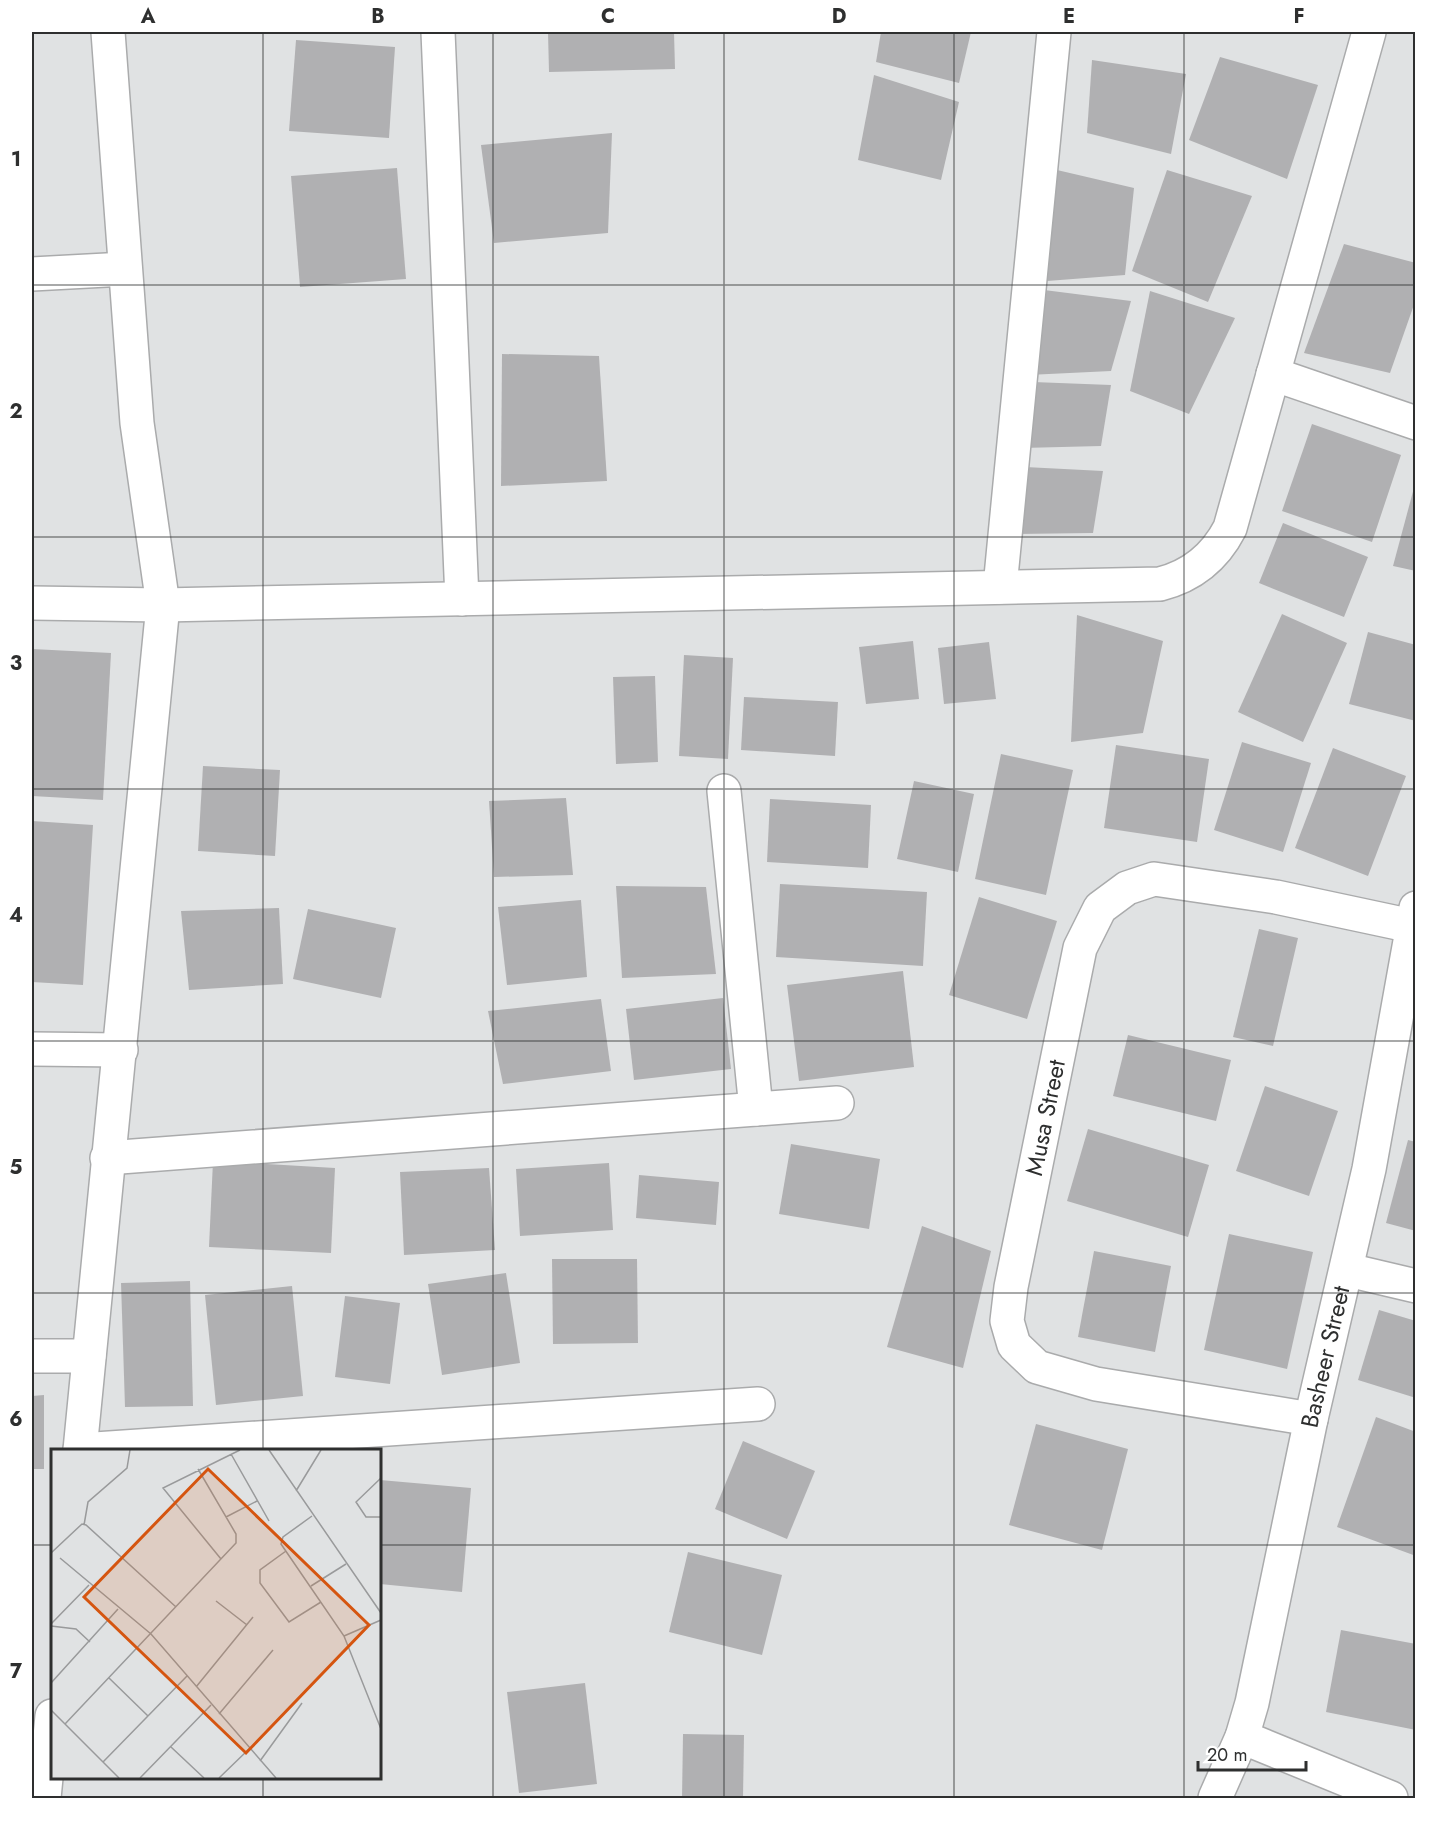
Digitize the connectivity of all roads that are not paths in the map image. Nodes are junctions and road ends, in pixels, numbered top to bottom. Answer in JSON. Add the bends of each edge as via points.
{"nodes":[{"id":1,"x":108,"y":32,"type":"edge"},
{"id":2,"x":438,"y":32,"type":"edge"},
{"id":3,"x":1054,"y":32,"type":"edge"},
{"id":4,"x":1369,"y":32,"type":"edge"},
{"id":5,"x":125,"y":269,"type":"junction"},
{"id":6,"x":32,"y":274,"type":"edge"},
{"id":7,"x":1273,"y":374,"type":"junction"},
{"id":8,"x":1416,"y":423,"type":"edge"},
{"id":9,"x":1000,"y":587,"type":"junction"},
{"id":10,"x":462,"y":599,"type":"junction"},
{"id":11,"x":32,"y":603,"type":"edge"},
{"id":12,"x":163,"y":605,"type":"junction"},
{"id":13,"x":724,"y":791,"type":"dead end"},
{"id":14,"x":1414,"y":917,"type":"edge"},
{"id":15,"x":32,"y":1049,"type":"edge"},
{"id":16,"x":121,"y":1050,"type":"junction"},
{"id":17,"x":837,"y":1103,"type":"dead end"},
{"id":18,"x":756,"y":1109,"type":"junction"},
{"id":19,"x":107,"y":1158,"type":"junction"},
{"id":20,"x":1347,"y":1270,"type":"junction"},
{"id":21,"x":1416,"y":1286,"type":"edge"},
{"id":22,"x":32,"y":1356,"type":"edge"},
{"id":23,"x":88,"y":1356,"type":"junction"},
{"id":24,"x":758,"y":1404,"type":"dead end"},
{"id":25,"x":1311,"y":1419,"type":"junction"},
{"id":26,"x":80,"y":1449,"type":"edge"},
{"id":27,"x":95,"y":1449,"type":"edge"},
{"id":28,"x":51,"y":1726,"type":"edge"},
{"id":29,"x":1242,"y":1737,"type":"junction"},
{"id":30,"x":44,"y":1798,"type":"edge"},
{"id":31,"x":1215,"y":1798,"type":"edge"},
{"id":32,"x":1391,"y":1798,"type":"edge"}],
"edges":[{"from":1,"to":5,"type":"street"},
{"from":2,"to":10,"type":"street"},
{"from":3,"to":9,"type":"street"},
{"from":4,"to":7,"type":"street"},
{"from":5,"to":6,"type":"street"},
{"from":5,"to":12,"type":"street","via":[[137,423]]},
{"from":7,"to":8,"type":"street"},
{"from":7,"to":9,"type":"street","via":[[1230,528],[1218,549],[1201,565],[1187,575],[1160,584]]},
{"from":9,"to":10,"type":"street"},
{"from":10,"to":12,"type":"street"},
{"from":11,"to":12,"type":"street"},
{"from":12,"to":16,"type":"street"},
{"from":13,"to":18,"type":"street"},
{"from":14,"to":20,"type":"street","name":"Basheer Street"},
{"from":14,"to":25,"type":"street","name":"Musa Street","via":[[1154,879],[1128,888],[1100,908],[1080,948],[1011,1287],[1007,1321],[1014,1345],[1036,1367],[1096,1384]]},
{"from":15,"to":16,"type":"street"},
{"from":16,"to":19,"type":"street"},
{"from":17,"to":18,"type":"street"},
{"from":18,"to":19,"type":"street"},
{"from":19,"to":23,"type":"street"},
{"from":20,"to":21,"type":"street"},
{"from":20,"to":25,"type":"street","name":"Basheer Street"},
{"from":22,"to":23,"type":"street"},
{"from":23,"to":26,"type":"street"},
{"from":24,"to":27,"type":"street"},
{"from":25,"to":29,"type":"street","name":"Basheer Street"},
{"from":28,"to":30,"type":"street"},
{"from":29,"to":31,"type":"street","name":"Basheer Street"},
{"from":29,"to":32,"type":"street"}]}
